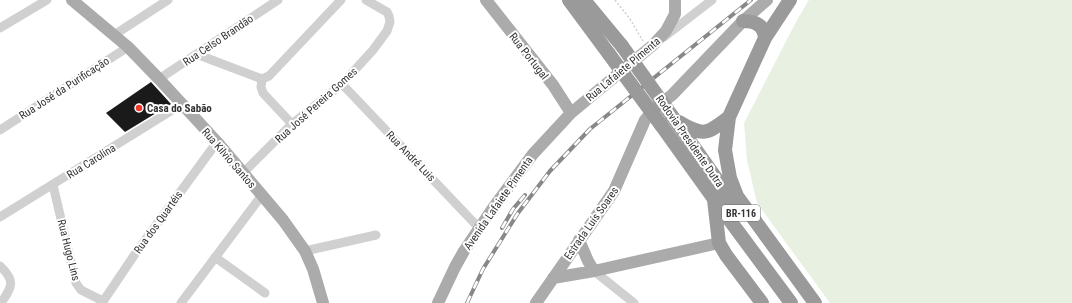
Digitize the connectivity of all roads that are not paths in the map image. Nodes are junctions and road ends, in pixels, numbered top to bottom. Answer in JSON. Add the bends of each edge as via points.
{"nodes":[{"id":1,"x":47,"y":0,"type":"edge"},
{"id":2,"x":72,"y":0,"type":"edge"},
{"id":3,"x":168,"y":0,"type":"edge"},
{"id":4,"x":278,"y":0,"type":"edge"},
{"id":5,"x":341,"y":0,"type":"edge"},
{"id":6,"x":366,"y":0,"type":"edge"},
{"id":7,"x":486,"y":0,"type":"edge"},
{"id":8,"x":561,"y":0,"type":"edge"},
{"id":9,"x":675,"y":0,"type":"edge"},
{"id":10,"x":712,"y":0,"type":"edge"},
{"id":11,"x":767,"y":0,"type":"edge"},
{"id":12,"x":790,"y":0,"type":"edge"},
{"id":13,"x":576,"y":3,"type":"edge"},
{"id":14,"x":593,"y":7,"type":"edge"},
{"id":15,"x":743,"y":21,"type":"junction"},
{"id":16,"x":0,"y":28,"type":"edge"},
{"id":17,"x":114,"y":35,"type":"junction"},
{"id":18,"x":765,"y":38,"type":"junction"},
{"id":19,"x":128,"y":47,"type":"junction"},
{"id":20,"x":651,"y":47,"type":"junction"},
{"id":21,"x":196,"y":54,"type":"junction"},
{"id":22,"x":159,"y":79,"type":"junction"},
{"id":23,"x":262,"y":79,"type":"junction"},
{"id":24,"x":342,"y":84,"type":"junction"},
{"id":25,"x":182,"y":104,"type":"junction"},
{"id":26,"x":571,"y":113,"type":"junction"},
{"id":27,"x":729,"y":117,"type":"junction"},
{"id":28,"x":674,"y":118,"type":"junction"},
{"id":29,"x":292,"y":124,"type":"junction"},
{"id":30,"x":1,"y":127,"type":"edge"},
{"id":31,"x":217,"y":142,"type":"junction"},
{"id":32,"x":243,"y":173,"type":"junction"},
{"id":33,"x":53,"y":185,"type":"junction"},
{"id":34,"x":262,"y":196,"type":"junction"},
{"id":35,"x":714,"y":200,"type":"junction"},
{"id":36,"x":0,"y":217,"type":"edge"},
{"id":37,"x":479,"y":228,"type":"junction"},
{"id":38,"x":376,"y":235,"type":"dead end"},
{"id":39,"x":579,"y":240,"type":"junction"},
{"id":40,"x":719,"y":243,"type":"junction"},
{"id":41,"x":305,"y":251,"type":"junction"},
{"id":42,"x":215,"y":257,"type":"junction"},
{"id":43,"x":0,"y":266,"type":"edge"},
{"id":44,"x":594,"y":271,"type":"junction"},
{"id":45,"x":553,"y":278,"type":"junction"},
{"id":46,"x":266,"y":293,"type":"dead end"},
{"id":47,"x":103,"y":302,"type":"edge"},
{"id":48,"x":1,"y":303,"type":"edge"},
{"id":49,"x":181,"y":303,"type":"edge"},
{"id":50,"x":323,"y":303,"type":"edge"},
{"id":51,"x":438,"y":303,"type":"edge"},
{"id":52,"x":536,"y":303,"type":"edge"},
{"id":53,"x":634,"y":303,"type":"edge"},
{"id":54,"x":762,"y":303,"type":"edge"},
{"id":55,"x":791,"y":303,"type":"edge"},
{"id":56,"x":808,"y":303,"type":"edge"},
{"id":57,"x":815,"y":303,"type":"edge"}],
"edges":[{"from":1,"to":16,"type":"street"},
{"from":2,"to":17,"type":"main road","name":"Rua Kilvio Santos"},
{"from":3,"to":17,"type":"street"},
{"from":4,"to":21,"type":"street","name":"Rua Celso Brandão"},
{"from":5,"to":23,"type":"street","via":[[270,76]]},
{"from":6,"to":24,"type":"street","name":"Rua José Pereira Gomes","via":[[387,12],[390,22],[388,31]]},
{"from":7,"to":26,"type":"main road","name":"Rua Portugal"},
{"from":8,"to":13,"type":"highway"},
{"from":9,"to":20,"type":"main road","name":"Rua Lafaiete Pimenta","via":[[673,20]]},
{"from":10,"to":20,"type":"street"},
{"from":11,"to":15,"type":"main road","name":"Estrada Luís Soares"},
{"from":12,"to":18,"type":"highway"},
{"from":13,"to":14,"type":"highway","name":"Rodovia Presidente Dutra","number":"BR-116"},
{"from":13,"to":35,"type":"highway","name":"Rodovia Presidente Dutra","number":"BR-116","bridge":true,"via":[[609,54]]},
{"from":14,"to":28,"type":"highway","name":"Rodovia Presidente Dutra","number":"BR-116","bridge":true},
{"from":15,"to":18,"type":"highway","via":[[758,24]]},
{"from":15,"to":39,"type":"main road","name":"Estrada Luís Soares","via":[[646,120],[619,182]]},
{"from":17,"to":19,"type":"main road","name":"Rua Kilvio Santos"},
{"from":18,"to":27,"type":"highway"},
{"from":19,"to":22,"type":"main road","name":"Rua Kilvio Santos"},
{"from":19,"to":30,"type":"street","name":"Rua José da Purificação"},
{"from":20,"to":26,"type":"main road","name":"Rua Lafaiete Pimenta"},
{"from":21,"to":22,"type":"street","name":"Rua Celso Brandão"},
{"from":21,"to":23,"type":"street"},
{"from":22,"to":25,"type":"main road","name":"Rua Kilvio Santos"},
{"from":23,"to":29,"type":"street","via":[[263,93]]},
{"from":24,"to":29,"type":"street","name":"Rua José Pereira Gomes"},
{"from":24,"to":37,"type":"street","name":"Rua André Luis"},
{"from":25,"to":31,"type":"main road","name":"Rua Kilvio Santos"},
{"from":25,"to":33,"type":"street","name":"Rua Carolina"},
{"from":26,"to":37,"type":"main road","name":"Avenida Lafaiete Pimenta","via":[[533,154]]},
{"from":27,"to":28,"type":"highway","via":[[716,128],[702,133],[692,130]]},
{"from":27,"to":57,"type":"highway","via":[[725,150],[730,178],[737,196]]},
{"from":28,"to":56,"type":"highway","name":"Rodovia Presidente Dutra","number":"BR-116"},
{"from":29,"to":32,"type":"street","name":"Rua José Pereira Gomes"},
{"from":31,"to":32,"type":"main road","name":"Rua Kilvio Santos"},
{"from":31,"to":47,"type":"street","name":"Rua dos Quartéis"},
{"from":32,"to":34,"type":"main road","name":"Rua Kilvio Santos"},
{"from":33,"to":36,"type":"street","name":"Rua Carolina"},
{"from":33,"to":47,"type":"street","name":"Rua Hugo Lins","via":[[76,283],[81,290]]},
{"from":34,"to":41,"type":"main road","name":"Rua Kilvio Santos","via":[[284,220]]},
{"from":34,"to":42,"type":"street"},
{"from":35,"to":40,"type":"highway"},
{"from":35,"to":55,"type":"highway","name":"Rodovia Presidente Dutra","number":"BR-116"},
{"from":37,"to":51,"type":"main road","name":"Avenida Lafaiete Pimenta","via":[[455,267]]},
{"from":38,"to":41,"type":"street"},
{"from":39,"to":44,"type":"main road"},
{"from":39,"to":45,"type":"main road","name":"Estrada Luís Soares"},
{"from":40,"to":44,"type":"main road"},
{"from":40,"to":54,"type":"highway"},
{"from":41,"to":50,"type":"main road","name":"Rua Kilvio Santos"},
{"from":42,"to":46,"type":"street"},
{"from":42,"to":49,"type":"street"},
{"from":43,"to":48,"type":"street","via":[[11,280]]},
{"from":44,"to":45,"type":"main road"},
{"from":44,"to":53,"type":"street"},
{"from":45,"to":52,"type":"main road","name":"Estrada Luís Soares"}]}
